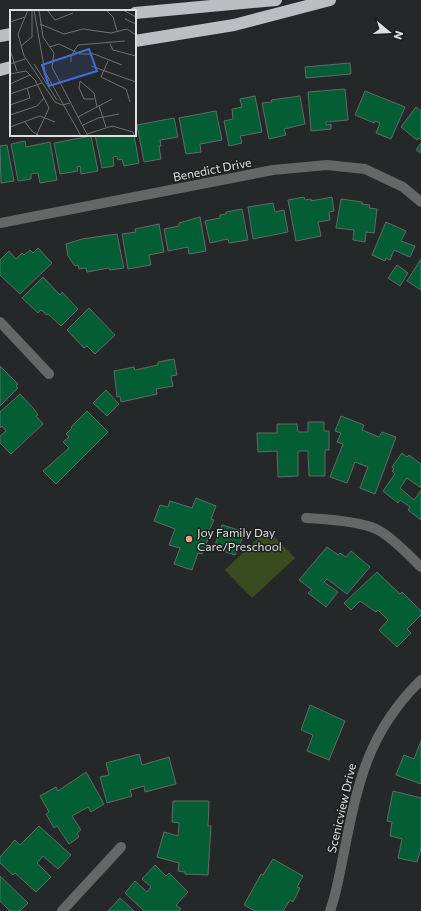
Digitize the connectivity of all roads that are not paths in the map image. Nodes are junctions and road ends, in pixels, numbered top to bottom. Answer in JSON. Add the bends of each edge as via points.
{"nodes":[{"id":1,"x":276,"y":0,"type":"edge"},
{"id":2,"x":330,"y":0,"type":"edge"},
{"id":3,"x":136,"y":12,"type":"edge"},
{"id":4,"x":10,"y":34,"type":"edge"},
{"id":5,"x":0,"y":36,"type":"edge"},
{"id":6,"x":136,"y":41,"type":"edge"},
{"id":7,"x":10,"y":67,"type":"edge"},
{"id":8,"x":0,"y":70,"type":"edge"},
{"id":9,"x":421,"y":202,"type":"edge"},
{"id":10,"x":0,"y":223,"type":"edge"},
{"id":11,"x":0,"y":322,"type":"edge"},
{"id":12,"x":49,"y":374,"type":"dead end"},
{"id":13,"x":306,"y":518,"type":"dead end"},
{"id":14,"x":421,"y":567,"type":"edge"},
{"id":15,"x":421,"y":680,"type":"edge"},
{"id":16,"x":121,"y":847,"type":"dead end"},
{"id":17,"x":62,"y":911,"type":"edge"},
{"id":18,"x":330,"y":911,"type":"edge"}],
"edges":[{"from":1,"to":3,"type":"highway"},
{"from":2,"to":6,"type":"highway","via":[[234,25]]},
{"from":4,"to":5,"type":"highway"},
{"from":7,"to":8,"type":"highway"},
{"from":9,"to":10,"type":"street","name":"Benedict Drive","via":[[403,187],[364,169],[327,165],[273,170]]},
{"from":11,"to":12,"type":"street"},
{"from":13,"to":14,"type":"street","via":[[339,520],[376,528],[407,552]]},
{"from":15,"to":18,"type":"street","name":"Scenicview Drive","via":[[386,722],[367,758],[357,790]]},
{"from":16,"to":17,"type":"street"}]}
